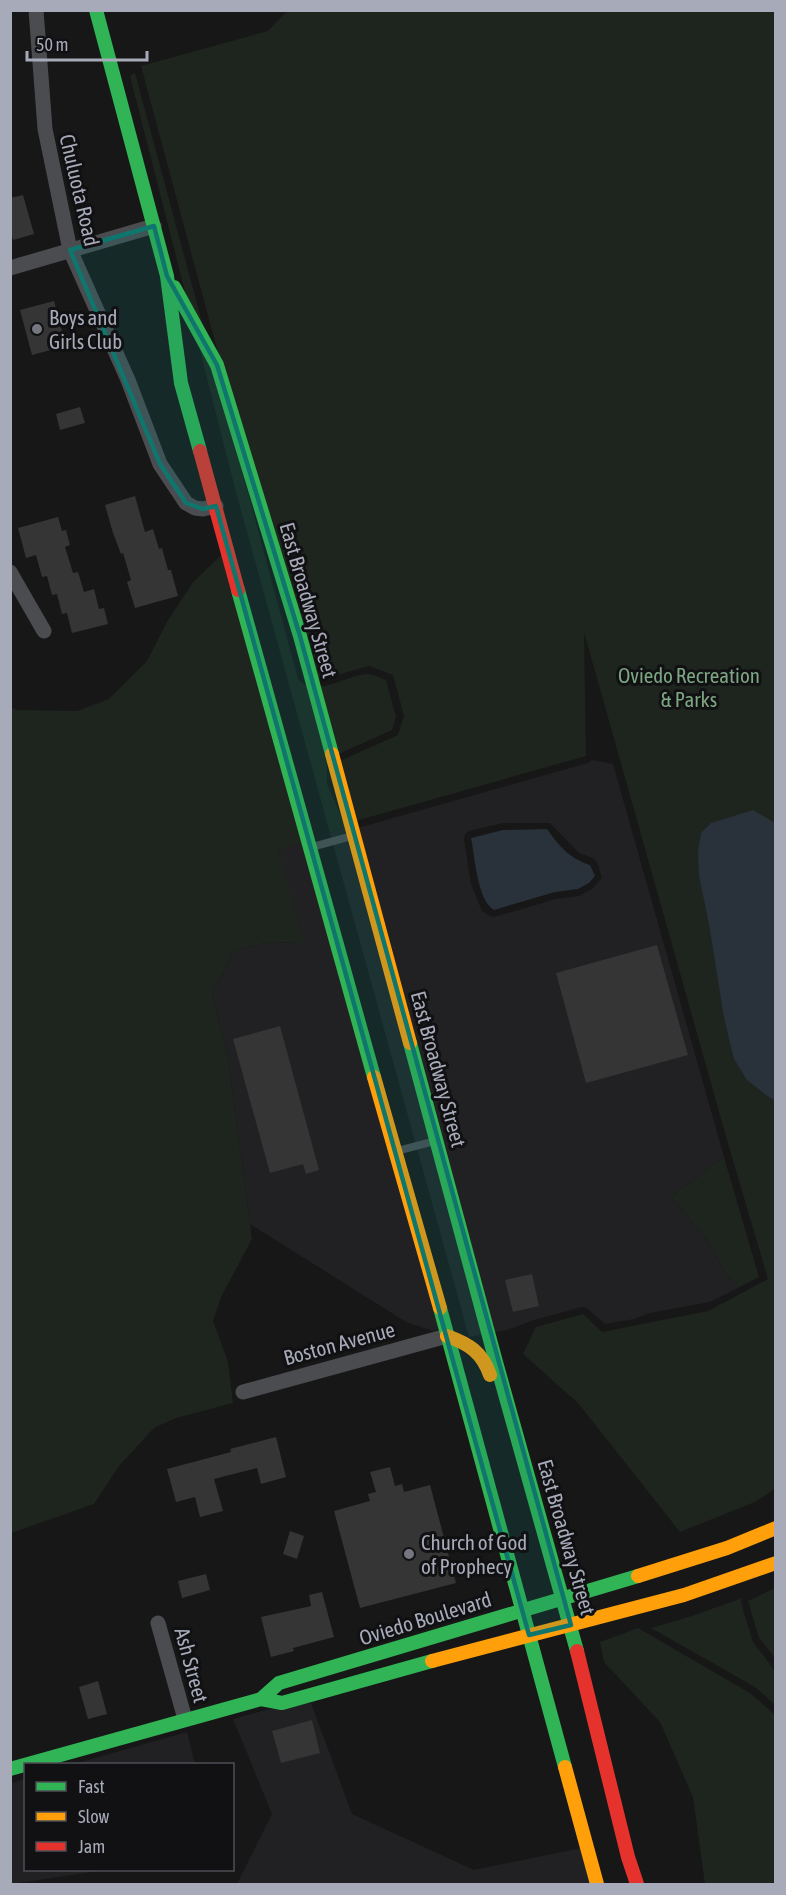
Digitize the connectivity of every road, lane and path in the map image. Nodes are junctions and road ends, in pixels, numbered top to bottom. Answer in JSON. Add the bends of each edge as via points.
{"nodes":[{"id":1,"x":36,"y":10,"type":"edge"},
{"id":2,"x":96,"y":10,"type":"edge"},
{"id":3,"x":154,"y":226,"type":"junction"},
{"id":4,"x":69,"y":250,"type":"junction"},
{"id":5,"x":10,"y":268,"type":"edge"},
{"id":6,"x":167,"y":276,"type":"junction"},
{"id":7,"x":216,"y":506,"type":"junction"},
{"id":8,"x":10,"y":572,"type":"edge"},
{"id":9,"x":44,"y":631,"type":"dead end"},
{"id":10,"x":353,"y":836,"type":"junction"},
{"id":11,"x":310,"y":848,"type":"junction"},
{"id":12,"x":436,"y":1140,"type":"junction"},
{"id":13,"x":395,"y":1152,"type":"junction"},
{"id":14,"x":447,"y":1336,"type":"junction"},
{"id":15,"x":243,"y":1392,"type":"dead end"},
{"id":16,"x":537,"y":1508,"type":"junction"},
{"id":17,"x":776,"y":1528,"type":"edge"},
{"id":18,"x":776,"y":1563,"type":"edge"},
{"id":19,"x":564,"y":1599,"type":"junction"},
{"id":20,"x":521,"y":1610,"type":"junction"},
{"id":21,"x":158,"y":1623,"type":"dead end"},
{"id":22,"x":571,"y":1625,"type":"junction"},
{"id":23,"x":529,"y":1635,"type":"junction"},
{"id":24,"x":261,"y":1699,"type":"junction"},
{"id":25,"x":185,"y":1719,"type":"junction"},
{"id":26,"x":31,"y":1763,"type":"edge"},
{"id":27,"x":597,"y":1884,"type":"edge"},
{"id":28,"x":637,"y":1884,"type":"edge"}],
"edges":[{"from":1,"to":4,"type":"street","name":"Chuluota Road","via":[[45,129]]},
{"from":2,"to":3,"type":"main road","name":"East Broadway Street"},
{"from":3,"to":4,"type":"street"},
{"from":3,"to":6,"type":"main road","name":"East Broadway Street"},
{"from":4,"to":5,"type":"street"},
{"from":4,"to":7,"type":"street","name":"Chuluota Road","via":[[128,380],[160,464],[186,502],[195,508]]},
{"from":6,"to":7,"type":"main road","name":"East Broadway Street","via":[[182,383]]},
{"from":6,"to":10,"type":"main road","name":"East Broadway Street","via":[[218,365],[300,636]]},
{"from":7,"to":11,"type":"main road","name":"East Broadway Street"},
{"from":8,"to":9,"type":"street"},
{"from":10,"to":11,"type":"lane"},
{"from":10,"to":12,"type":"main road","name":"East Broadway Street"},
{"from":11,"to":13,"type":"main road","name":"East Broadway Street"},
{"from":12,"to":13,"type":"lane"},
{"from":12,"to":16,"type":"main road","name":"East Broadway Street"},
{"from":13,"to":14,"type":"main road","name":"East Broadway Street"},
{"from":14,"to":15,"type":"street","name":"Boston Avenue"},
{"from":14,"to":16,"type":"main road","via":[[474,1347],[482,1356],[519,1487]]},
{"from":14,"to":20,"type":"main road","name":"East Broadway Street"},
{"from":16,"to":19,"type":"main road","name":"East Broadway Street"},
{"from":17,"to":19,"type":"main road","name":"Oviedo Boulevard","via":[[727,1548]]},
{"from":18,"to":22,"type":"main road","name":"Oviedo Boulevard","via":[[719,1584]]},
{"from":19,"to":20,"type":"main road","name":"Oviedo Boulevard"},
{"from":19,"to":22,"type":"main road","name":"East Broadway Street"},
{"from":20,"to":23,"type":"main road","name":"East Broadway Street"},
{"from":20,"to":24,"type":"main road","name":"Oviedo Boulevard","via":[[279,1683]]},
{"from":21,"to":25,"type":"street","name":"Ash Street"},
{"from":22,"to":23,"type":"main road","name":"Oviedo Boulevard"},
{"from":22,"to":28,"type":"main road","name":"East Broadway Street"},
{"from":23,"to":24,"type":"main road","name":"Oviedo Boulevard","via":[[282,1703]]},
{"from":23,"to":27,"type":"main road","name":"East Broadway Street"},
{"from":24,"to":25,"type":"main road","name":"Oviedo Boulevard"},
{"from":25,"to":26,"type":"main road","name":"Oviedo Boulevard"}]}
